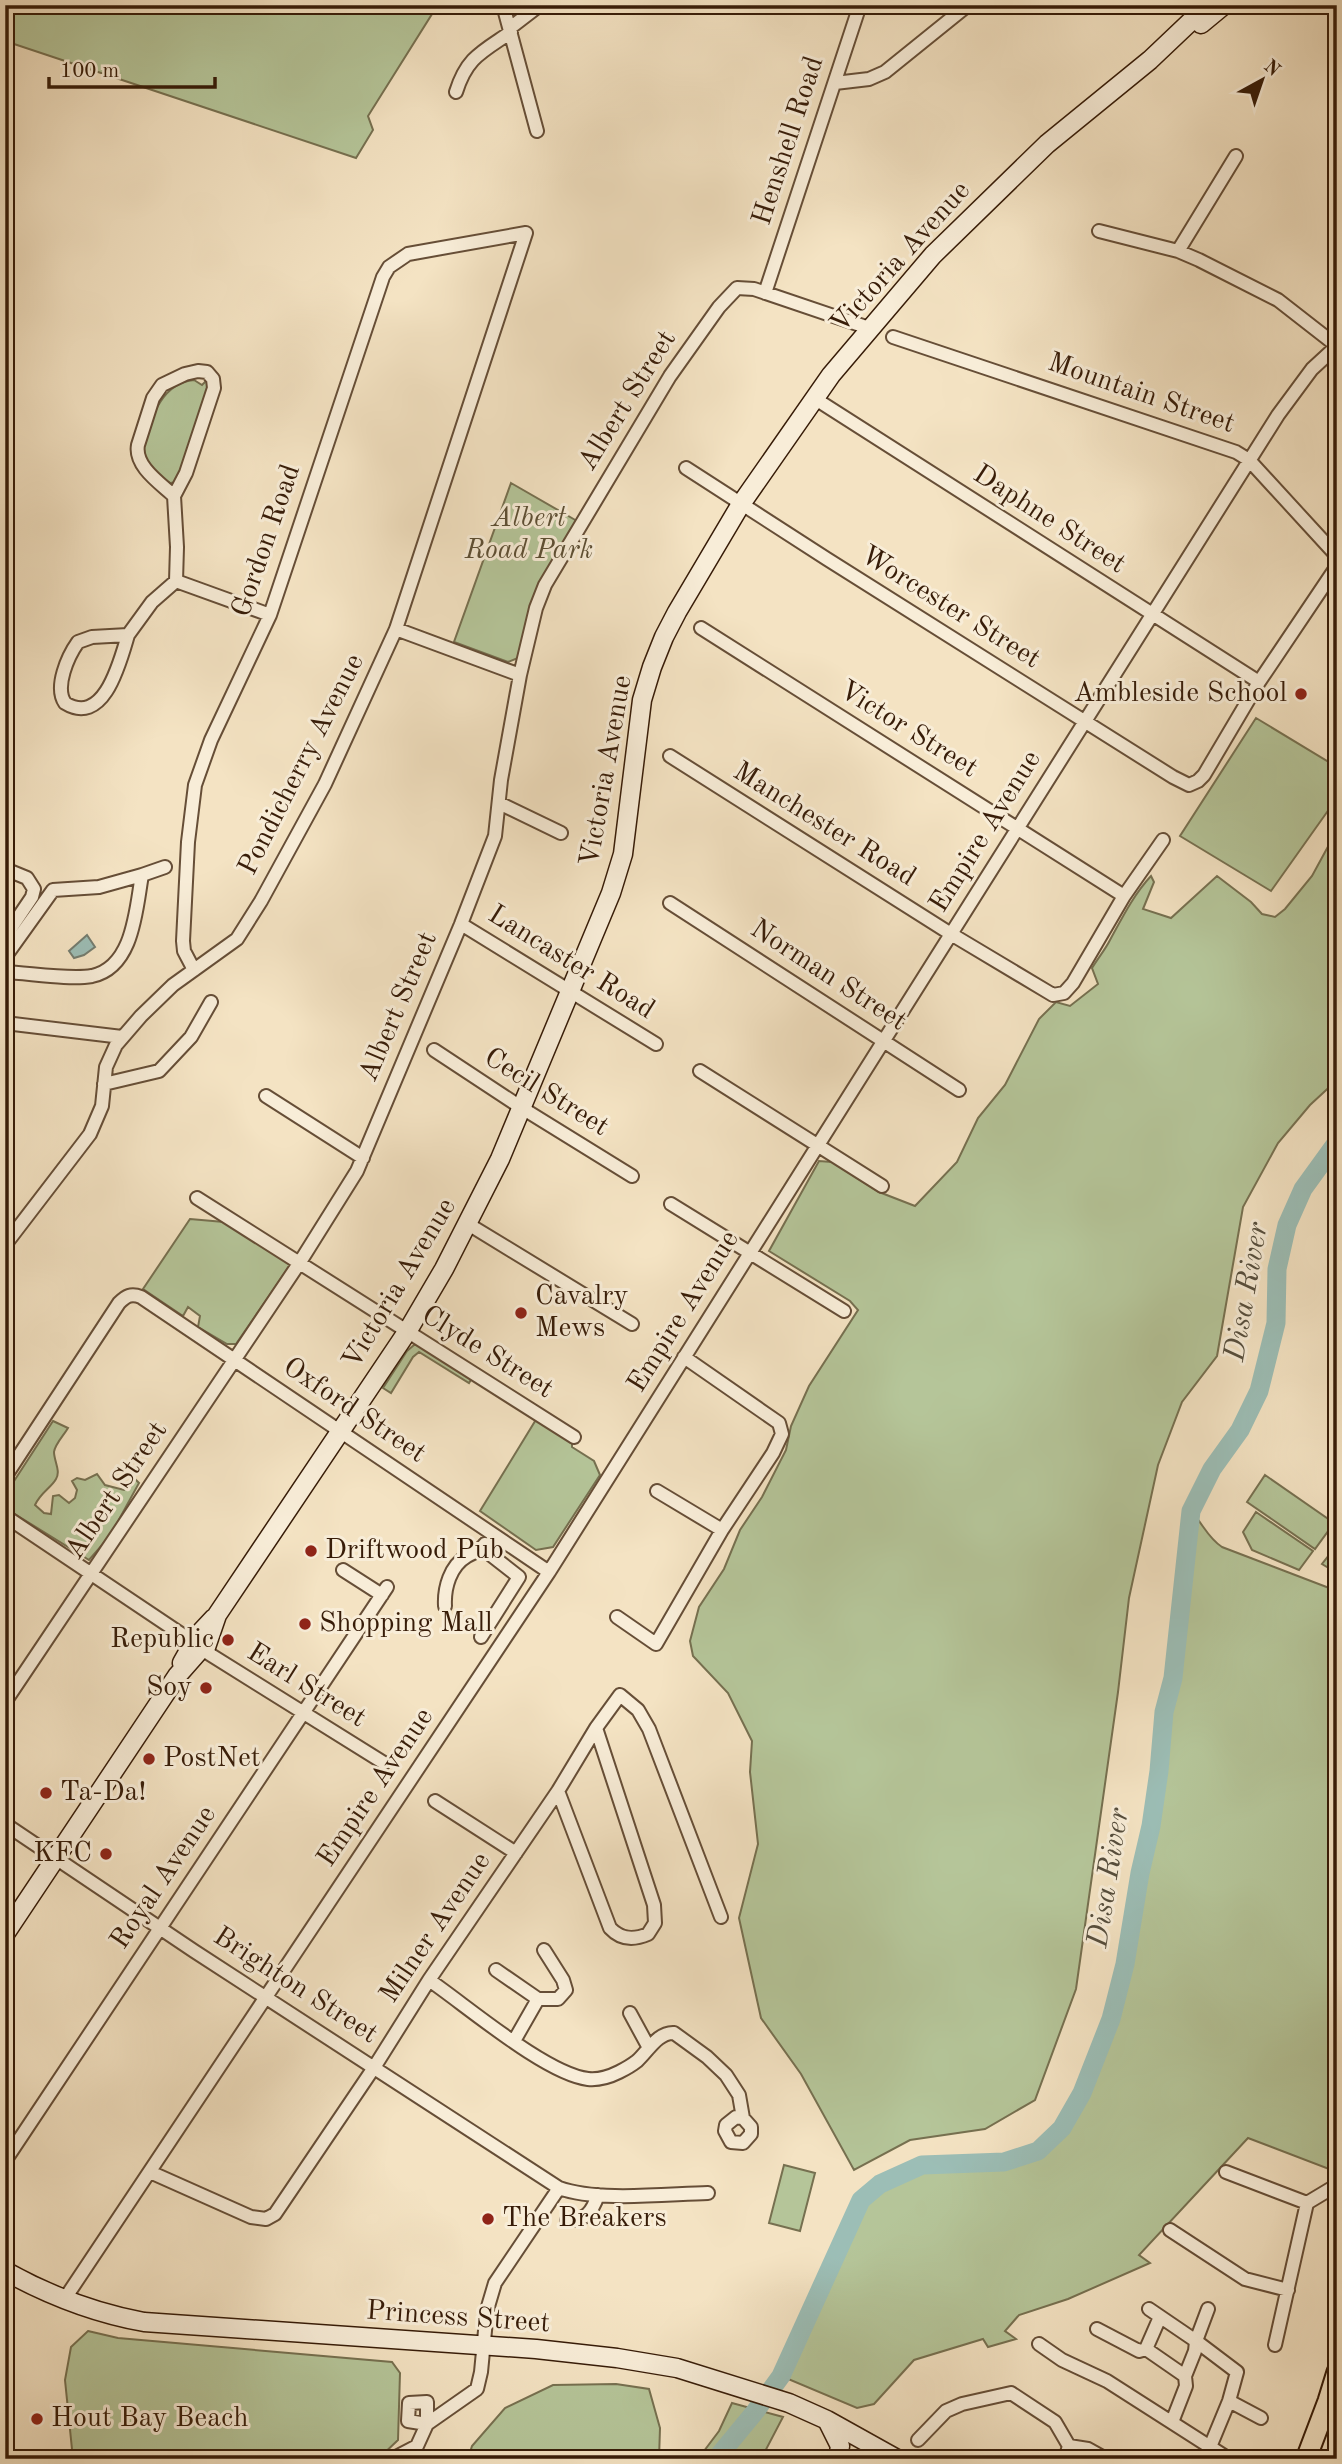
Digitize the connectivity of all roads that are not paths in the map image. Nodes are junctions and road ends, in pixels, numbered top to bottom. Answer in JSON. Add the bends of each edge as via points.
{"nodes":[{"id":1,"x":503,"y":5,"type":"edge"},
{"id":2,"x":540,"y":5,"type":"edge"},
{"id":3,"x":860,"y":5,"type":"edge"},
{"id":4,"x":968,"y":5,"type":"edge"},
{"id":5,"x":1208,"y":5,"type":"edge"},
{"id":6,"x":1224,"y":5,"type":"edge"},
{"id":7,"x":510,"y":30,"type":"junction"},
{"id":8,"x":1150,"y":60,"type":"junction"},
{"id":9,"x":835,"y":83,"type":"junction"},
{"id":10,"x":456,"y":92,"type":"dead end"},
{"id":11,"x":537,"y":131,"type":"dead end"},
{"id":12,"x":1236,"y":156,"type":"dead end"},
{"id":13,"x":1099,"y":232,"type":"dead end"},
{"id":14,"x":526,"y":233,"type":"joint"},
{"id":15,"x":1178,"y":251,"type":"junction"},
{"id":16,"x":765,"y":293,"type":"junction"},
{"id":17,"x":869,"y":328,"type":"junction"},
{"id":18,"x":893,"y":337,"type":"dead end"},
{"id":19,"x":1337,"y":346,"type":"edge"},
{"id":20,"x":814,"y":398,"type":"junction"},
{"id":21,"x":1249,"y":460,"type":"junction"},
{"id":22,"x":686,"y":468,"type":"dead end"},
{"id":23,"x":174,"y":496,"type":"junction"},
{"id":24,"x":741,"y":504,"type":"junction"},
{"id":25,"x":1337,"y":556,"type":"edge"},
{"id":26,"x":1337,"y":566,"type":"edge"},
{"id":27,"x":176,"y":581,"type":"junction"},
{"id":28,"x":270,"y":615,"type":"junction"},
{"id":29,"x":1152,"y":615,"type":"junction"},
{"id":30,"x":396,"y":628,"type":"junction"},
{"id":31,"x":701,"y":628,"type":"dead end"},
{"id":32,"x":128,"y":635,"type":"junction"},
{"id":33,"x":520,"y":675,"type":"junction"},
{"id":34,"x":1259,"y":682,"type":"junction"},
{"id":35,"x":1085,"y":722,"type":"junction"},
{"id":36,"x":670,"y":756,"type":"dead end"},
{"id":37,"x":499,"y":803,"type":"junction"},
{"id":38,"x":1018,"y":828,"type":"junction"},
{"id":39,"x":561,"y":833,"type":"dead end"},
{"id":40,"x":1163,"y":840,"type":"dead end"},
{"id":41,"x":165,"y":867,"type":"dead end"},
{"id":42,"x":5,"y":869,"type":"edge"},
{"id":43,"x":142,"y":875,"type":"junction"},
{"id":44,"x":1125,"y":896,"type":"junction"},
{"id":45,"x":670,"y":903,"type":"dead end"},
{"id":46,"x":461,"y":924,"type":"junction"},
{"id":47,"x":7,"y":931,"type":"edge"},
{"id":48,"x":951,"y":934,"type":"junction"},
{"id":49,"x":5,"y":957,"type":"edge"},
{"id":50,"x":194,"y":970,"type":"junction"},
{"id":51,"x":5,"y":972,"type":"edge"},
{"id":52,"x":572,"y":991,"type":"junction"},
{"id":53,"x":212,"y":1002,"type":"dead end"},
{"id":54,"x":5,"y":1023,"type":"edge"},
{"id":55,"x":122,"y":1037,"type":"junction"},
{"id":56,"x":884,"y":1042,"type":"junction"},
{"id":57,"x":656,"y":1044,"type":"dead end"},
{"id":58,"x":435,"y":1050,"type":"dead end"},
{"id":59,"x":700,"y":1071,"type":"dead end"},
{"id":60,"x":104,"y":1084,"type":"junction"},
{"id":61,"x":959,"y":1090,"type":"dead end"},
{"id":62,"x":266,"y":1096,"type":"dead end"},
{"id":63,"x":522,"y":1108,"type":"junction"},
{"id":64,"x":817,"y":1146,"type":"junction"},
{"id":65,"x":363,"y":1158,"type":"junction"},
{"id":66,"x":632,"y":1176,"type":"dead end"},
{"id":67,"x":882,"y":1186,"type":"dead end"},
{"id":68,"x":197,"y":1198,"type":"dead end"},
{"id":69,"x":671,"y":1204,"type":"dead end"},
{"id":70,"x":468,"y":1224,"type":"junction"},
{"id":71,"x":5,"y":1245,"type":"edge"},
{"id":72,"x":750,"y":1254,"type":"junction"},
{"id":73,"x":300,"y":1262,"type":"junction"},
{"id":74,"x":844,"y":1311,"type":"dead end"},
{"id":75,"x":632,"y":1324,"type":"dead end"},
{"id":76,"x":407,"y":1332,"type":"junction"},
{"id":77,"x":684,"y":1357,"type":"junction"},
{"id":78,"x":235,"y":1360,"type":"junction"},
{"id":79,"x":340,"y":1432,"type":"junction"},
{"id":80,"x":574,"y":1437,"type":"dead end"},
{"id":81,"x":5,"y":1477,"type":"edge"},
{"id":82,"x":657,"y":1491,"type":"dead end"},
{"id":83,"x":5,"y":1516,"type":"edge"},
{"id":84,"x":722,"y":1530,"type":"junction"},
{"id":85,"x":491,"y":1535,"type":"junction"},
{"id":86,"x":482,"y":1548,"type":"junction"},
{"id":87,"x":343,"y":1570,"type":"dead end"},
{"id":88,"x":549,"y":1572,"type":"junction"},
{"id":89,"x":91,"y":1573,"type":"junction"},
{"id":90,"x":445,"y":1606,"type":"dead end"},
{"id":91,"x":617,"y":1617,"type":"dead end"},
{"id":92,"x":481,"y":1637,"type":"dead end"},
{"id":93,"x":198,"y":1644,"type":"junction"},
{"id":94,"x":5,"y":1702,"type":"edge"},
{"id":95,"x":303,"y":1714,"type":"junction"},
{"id":96,"x":596,"y":1728,"type":"junction"},
{"id":97,"x":383,"y":1763,"type":"dead end"},
{"id":98,"x":558,"y":1791,"type":"junction"},
{"id":99,"x":435,"y":1801,"type":"dead end"},
{"id":100,"x":5,"y":1824,"type":"edge"},
{"id":101,"x":516,"y":1853,"type":"junction"},
{"id":102,"x":56,"y":1857,"type":"junction"},
{"id":103,"x":721,"y":1917,"type":"dead end"},
{"id":104,"x":160,"y":1928,"type":"junction"},
{"id":105,"x":5,"y":1934,"type":"edge"},
{"id":106,"x":544,"y":1951,"type":"dead end"},
{"id":107,"x":496,"y":1970,"type":"dead end"},
{"id":108,"x":429,"y":1980,"type":"junction"},
{"id":109,"x":267,"y":1997,"type":"junction"},
{"id":110,"x":538,"y":1999,"type":"junction"},
{"id":111,"x":630,"y":2013,"type":"dead end"},
{"id":112,"x":514,"y":2041,"type":"junction"},
{"id":113,"x":649,"y":2048,"type":"junction"},
{"id":114,"x":375,"y":2066,"type":"junction"},
{"id":115,"x":743,"y":2118,"type":"dead end"},
{"id":116,"x":5,"y":2161,"type":"edge"},
{"id":117,"x":150,"y":2172,"type":"junction"},
{"id":118,"x":1226,"y":2172,"type":"dead end"},
{"id":119,"x":1336,"y":2186,"type":"edge"},
{"id":120,"x":559,"y":2188,"type":"junction"},
{"id":121,"x":708,"y":2193,"type":"dead end"},
{"id":122,"x":598,"y":2195,"type":"junction"},
{"id":123,"x":1307,"y":2203,"type":"junction"},
{"id":124,"x":567,"y":2220,"type":"dead end"},
{"id":125,"x":1170,"y":2230,"type":"dead end"},
{"id":126,"x":5,"y":2271,"type":"edge"},
{"id":127,"x":1288,"y":2290,"type":"junction"},
{"id":128,"x":64,"y":2300,"type":"junction"},
{"id":129,"x":1149,"y":2309,"type":"dead end"},
{"id":130,"x":1208,"y":2309,"type":"dead end"},
{"id":131,"x":1160,"y":2317,"type":"junction"},
{"id":132,"x":1097,"y":2329,"type":"dead end"},
{"id":133,"x":1196,"y":2341,"type":"junction"},
{"id":134,"x":1039,"y":2344,"type":"dead end"},
{"id":135,"x":1275,"y":2345,"type":"dead end"},
{"id":136,"x":482,"y":2347,"type":"junction"},
{"id":137,"x":1140,"y":2353,"type":"junction"},
{"id":138,"x":1337,"y":2372,"type":"edge"},
{"id":139,"x":1185,"y":2376,"type":"junction"},
{"id":140,"x":1229,"y":2401,"type":"junction"},
{"id":141,"x":427,"y":2402,"type":"junction"},
{"id":142,"x":458,"y":2402,"type":"junction"},
{"id":143,"x":1332,"y":2404,"type":"edge"},
{"id":144,"x":1261,"y":2418,"type":"dead end"},
{"id":145,"x":827,"y":2420,"type":"junction"},
{"id":146,"x":1172,"y":2423,"type":"junction"},
{"id":147,"x":427,"y":2424,"type":"junction"},
{"id":148,"x":918,"y":2440,"type":"dead end"},
{"id":149,"x":1210,"y":2447,"type":"junction"},
{"id":150,"x":1067,"y":2452,"type":"edge"},
{"id":151,"x":392,"y":2459,"type":"edge"},
{"id":152,"x":838,"y":2459,"type":"edge"},
{"id":153,"x":897,"y":2459,"type":"edge"},
{"id":154,"x":1105,"y":2459,"type":"edge"},
{"id":155,"x":1229,"y":2459,"type":"edge"},
{"id":156,"x":1306,"y":2459,"type":"edge"}],
"edges":[{"from":1,"to":7,"type":"street"},
{"from":2,"to":7,"type":"street"},
{"from":3,"to":9,"type":"street","name":"Henshell Road"},
{"from":4,"to":9,"type":"street","via":[[885,72]]},
{"from":5,"to":8,"type":"street","name":"Victoria Avenue"},
{"from":6,"to":8,"type":"street","name":"Victoria Avenue"},
{"from":7,"to":10,"type":"street","via":[[469,63]]},
{"from":7,"to":11,"type":"street"},
{"from":8,"to":17,"type":"street","name":"Victoria Avenue","via":[[999,189]]},
{"from":9,"to":16,"type":"street","name":"Henshell Road"},
{"from":12,"to":15,"type":"street"},
{"from":13,"to":15,"type":"street"},
{"from":14,"to":28,"type":"street","name":"Gordon Road","via":[[408,254],[389,267]]},
{"from":14,"to":30,"type":"street","name":"Pondicherry Avenue"},
{"from":15,"to":19,"type":"street","via":[[1278,300]]},
{"from":16,"to":17,"type":"street"},
{"from":16,"to":33,"type":"street","name":"Albert Street","via":[[737,288],[670,376],[545,585]]},
{"from":17,"to":20,"type":"street","name":"Victoria Avenue"},
{"from":18,"to":21,"type":"street","name":"Mountain Street","via":[[1224,447]]},
{"from":19,"to":21,"type":"street","name":"Empire Avenue","via":[[1294,391]]},
{"from":20,"to":24,"type":"street","name":"Victoria Avenue"},
{"from":20,"to":29,"type":"street","name":"Daphne Street"},
{"from":21,"to":25,"type":"street","name":"Mountain Street"},
{"from":21,"to":29,"type":"street","name":"Empire Avenue"},
{"from":22,"to":24,"type":"street","name":"Worcester Street"},
{"from":23,"to":23,"type":"street","via":[[214,388],[214,379],[207,372],[185,374],[162,385],[153,398],[136,452]]},
{"from":23,"to":27,"type":"street"},
{"from":24,"to":35,"type":"street","name":"Worcester Street"},
{"from":24,"to":52,"type":"street","name":"Victoria Avenue","via":[[677,612],[652,667],[642,700],[623,853]]},
{"from":26,"to":34,"type":"street"},
{"from":27,"to":28,"type":"street"},
{"from":27,"to":32,"type":"street","via":[[152,602]]},
{"from":28,"to":50,"type":"street","name":"Gordon Road","via":[[211,740],[195,785],[183,941]]},
{"from":29,"to":34,"type":"street","name":"Daphne Street"},
{"from":29,"to":35,"type":"street","name":"Empire Avenue"},
{"from":30,"to":33,"type":"street"},
{"from":30,"to":50,"type":"street","name":"Pondicherry Avenue","via":[[325,784],[254,912],[237,939]]},
{"from":31,"to":38,"type":"street","name":"Victor Street"},
{"from":32,"to":32,"type":"street","via":[[78,642],[63,678],[60,694],[65,703],[83,708],[101,699]]},
{"from":33,"to":37,"type":"street","name":"Albert Street"},
{"from":34,"to":35,"type":"street","name":"Worcester Street","via":[[1204,775],[1192,785]]},
{"from":35,"to":38,"type":"street","name":"Empire Avenue"},
{"from":36,"to":48,"type":"street","name":"Manchester Road"},
{"from":37,"to":39,"type":"street"},
{"from":37,"to":46,"type":"street","name":"Albert Street","via":[[495,836]]},
{"from":38,"to":44,"type":"street","name":"Victor Street"},
{"from":38,"to":48,"type":"street","name":"Empire Avenue"},
{"from":40,"to":44,"type":"street"},
{"from":41,"to":43,"type":"street"},
{"from":42,"to":47,"type":"street","via":[[22,875],[34,889]]},
{"from":43,"to":49,"type":"street","via":[[99,887],[53,890]]},
{"from":43,"to":51,"type":"street","via":[[130,936],[107,968],[91,976]]},
{"from":44,"to":48,"type":"street","name":"Manchester Road","via":[[1062,994],[1053,995]]},
{"from":45,"to":56,"type":"street","name":"Norman Street"},
{"from":46,"to":52,"type":"street","name":"Lancaster Road"},
{"from":46,"to":65,"type":"street","name":"Albert Street"},
{"from":48,"to":56,"type":"street","name":"Empire Avenue"},
{"from":50,"to":55,"type":"street","name":"Pondicherry Avenue","via":[[152,1004]]},
{"from":52,"to":57,"type":"street","name":"Lancaster Road"},
{"from":52,"to":63,"type":"street","name":"Victoria Avenue"},
{"from":53,"to":60,"type":"street","via":[[191,1037],[159,1071]]},
{"from":54,"to":55,"type":"street"},
{"from":55,"to":60,"type":"street","name":"Pondicherry Avenue","via":[[106,1067]]},
{"from":56,"to":61,"type":"street","name":"Norman Street"},
{"from":56,"to":64,"type":"street","name":"Empire Avenue"},
{"from":58,"to":63,"type":"street","name":"Cecil Street"},
{"from":59,"to":64,"type":"street"},
{"from":60,"to":71,"type":"street","name":"Pondicherry Avenue","via":[[102,1106],[90,1134]]},
{"from":62,"to":65,"type":"street"},
{"from":63,"to":66,"type":"street","name":"Cecil Street"},
{"from":63,"to":70,"type":"street","name":"Victoria Avenue"},
{"from":64,"to":67,"type":"street"},
{"from":64,"to":72,"type":"street","name":"Empire Avenue"},
{"from":65,"to":73,"type":"street","name":"Albert Street"},
{"from":68,"to":73,"type":"street","name":"Clyde Street"},
{"from":69,"to":72,"type":"street"},
{"from":70,"to":75,"type":"street"},
{"from":70,"to":76,"type":"street","name":"Victoria Avenue"},
{"from":72,"to":74,"type":"street"},
{"from":72,"to":77,"type":"street","name":"Empire Avenue"},
{"from":73,"to":76,"type":"street","name":"Clyde Street"},
{"from":73,"to":78,"type":"street","name":"Albert Street"},
{"from":76,"to":79,"type":"street","name":"Victoria Avenue"},
{"from":76,"to":80,"type":"street","name":"Clyde Street"},
{"from":77,"to":84,"type":"street","via":[[779,1423],[783,1431]]},
{"from":77,"to":88,"type":"street","name":"Empire Avenue"},
{"from":78,"to":79,"type":"street","name":"Oxford Street"},
{"from":78,"to":81,"type":"street","name":"Oxford Street","via":[[141,1297],[130,1295],[119,1303]]},
{"from":78,"to":89,"type":"street","name":"Albert Street"},
{"from":79,"to":85,"type":"street","name":"Oxford Street"},
{"from":79,"to":93,"type":"street","name":"Victoria Avenue"},
{"from":82,"to":84,"type":"street"},
{"from":83,"to":89,"type":"street","name":"Earl Street"},
{"from":84,"to":91,"type":"street","via":[[656,1644]]},
{"from":85,"to":86,"type":"street"},
{"from":85,"to":88,"type":"street","name":"Oxford Street"},
{"from":86,"to":90,"type":"street","via":[[464,1558],[453,1573],[446,1584]]},
{"from":86,"to":92,"type":"street","via":[[519,1577]]},
{"from":87,"to":95,"type":"street","name":"Royal Avenue","via":[[385,1591]]},
{"from":88,"to":109,"type":"street","name":"Empire Avenue"},
{"from":89,"to":93,"type":"street","name":"Earl Street"},
{"from":89,"to":94,"type":"street","name":"Albert Street"},
{"from":93,"to":95,"type":"street","name":"Earl Street"},
{"from":93,"to":102,"type":"street","name":"Victoria Avenue"},
{"from":95,"to":97,"type":"street","name":"Earl Street"},
{"from":95,"to":104,"type":"street","name":"Royal Avenue"},
{"from":96,"to":98,"type":"street","name":"Milner Avenue"},
{"from":96,"to":98,"type":"street","via":[[654,1905],[655,1923],[648,1934],[628,1938],[610,1928]]},
{"from":96,"to":103,"type":"street","name":"Milner Avenue","via":[[620,1695],[638,1710]]},
{"from":98,"to":101,"type":"street","name":"Milner Avenue"},
{"from":99,"to":101,"type":"street"},
{"from":100,"to":102,"type":"street","name":"Brighton Street"},
{"from":101,"to":108,"type":"street","name":"Milner Avenue"},
{"from":102,"to":104,"type":"street","name":"Brighton Street"},
{"from":102,"to":105,"type":"street","name":"Victoria Avenue"},
{"from":104,"to":109,"type":"street","name":"Brighton Street"},
{"from":104,"to":116,"type":"street","name":"Royal Avenue"},
{"from":106,"to":110,"type":"street","via":[[566,1990],[558,1999]]},
{"from":107,"to":110,"type":"street"},
{"from":108,"to":112,"type":"street"},
{"from":108,"to":114,"type":"street","name":"Milner Avenue"},
{"from":109,"to":114,"type":"street","name":"Brighton Street"},
{"from":109,"to":117,"type":"street","name":"Empire Avenue"},
{"from":110,"to":112,"type":"street"},
{"from":111,"to":113,"type":"street"},
{"from":112,"to":113,"type":"street","via":[[565,2073],[592,2080],[635,2063]]},
{"from":113,"to":115,"type":"street","via":[[669,2032],[680,2036],[734,2086],[742,2101]]},
{"from":114,"to":117,"type":"street","name":"Milner Avenue","via":[[277,2211],[266,2219],[246,2215]]},
{"from":114,"to":120,"type":"street","name":"Brighton Street"},
{"from":117,"to":128,"type":"street","name":"Empire Avenue"},
{"from":118,"to":123,"type":"street"},
{"from":119,"to":123,"type":"street"},
{"from":120,"to":122,"type":"street"},
{"from":120,"to":136,"type":"street","via":[[495,2283]]},
{"from":121,"to":122,"type":"street"},
{"from":122,"to":124,"type":"street","via":[[588,2215]]},
{"from":123,"to":127,"type":"street"},
{"from":125,"to":127,"type":"street","via":[[1245,2279]]},
{"from":126,"to":128,"type":"street","name":"Princess Street"},
{"from":127,"to":135,"type":"street"},
{"from":128,"to":136,"type":"street","name":"Princess Street","via":[[121,2318],[161,2324]]},
{"from":129,"to":131,"type":"street"},
{"from":130,"to":133,"type":"street"},
{"from":131,"to":133,"type":"street"},
{"from":131,"to":137,"type":"street"},
{"from":132,"to":137,"type":"street"},
{"from":133,"to":139,"type":"street"},
{"from":133,"to":140,"type":"street","via":[[1236,2370]]},
{"from":134,"to":146,"type":"street"},
{"from":136,"to":142,"type":"street","via":[[477,2389]]},
{"from":136,"to":145,"type":"street","name":"Princess Street","via":[[536,2349],[677,2368],[789,2403]]},
{"from":137,"to":139,"type":"street"},
{"from":138,"to":143,"type":"main road"},
{"from":139,"to":146,"type":"street","via":[[1186,2386]]},
{"from":140,"to":144,"type":"street"},
{"from":140,"to":149,"type":"street"},
{"from":141,"to":142,"type":"street"},
{"from":141,"to":147,"type":"street"},
{"from":141,"to":147,"type":"street","via":[[409,2403],[407,2419]]},
{"from":142,"to":147,"type":"street"},
{"from":143,"to":156,"type":"main road"},
{"from":145,"to":152,"type":"street","via":[[840,2446]]},
{"from":145,"to":153,"type":"street","name":"Princess Street"},
{"from":146,"to":149,"type":"street"},
{"from":147,"to":151,"type":"street","via":[[419,2444]]},
{"from":148,"to":150,"type":"street","via":[[946,2411],[1007,2393],[1055,2422]]},
{"from":149,"to":155,"type":"street"},
{"from":150,"to":154,"type":"street","via":[[1088,2449]]}]}
